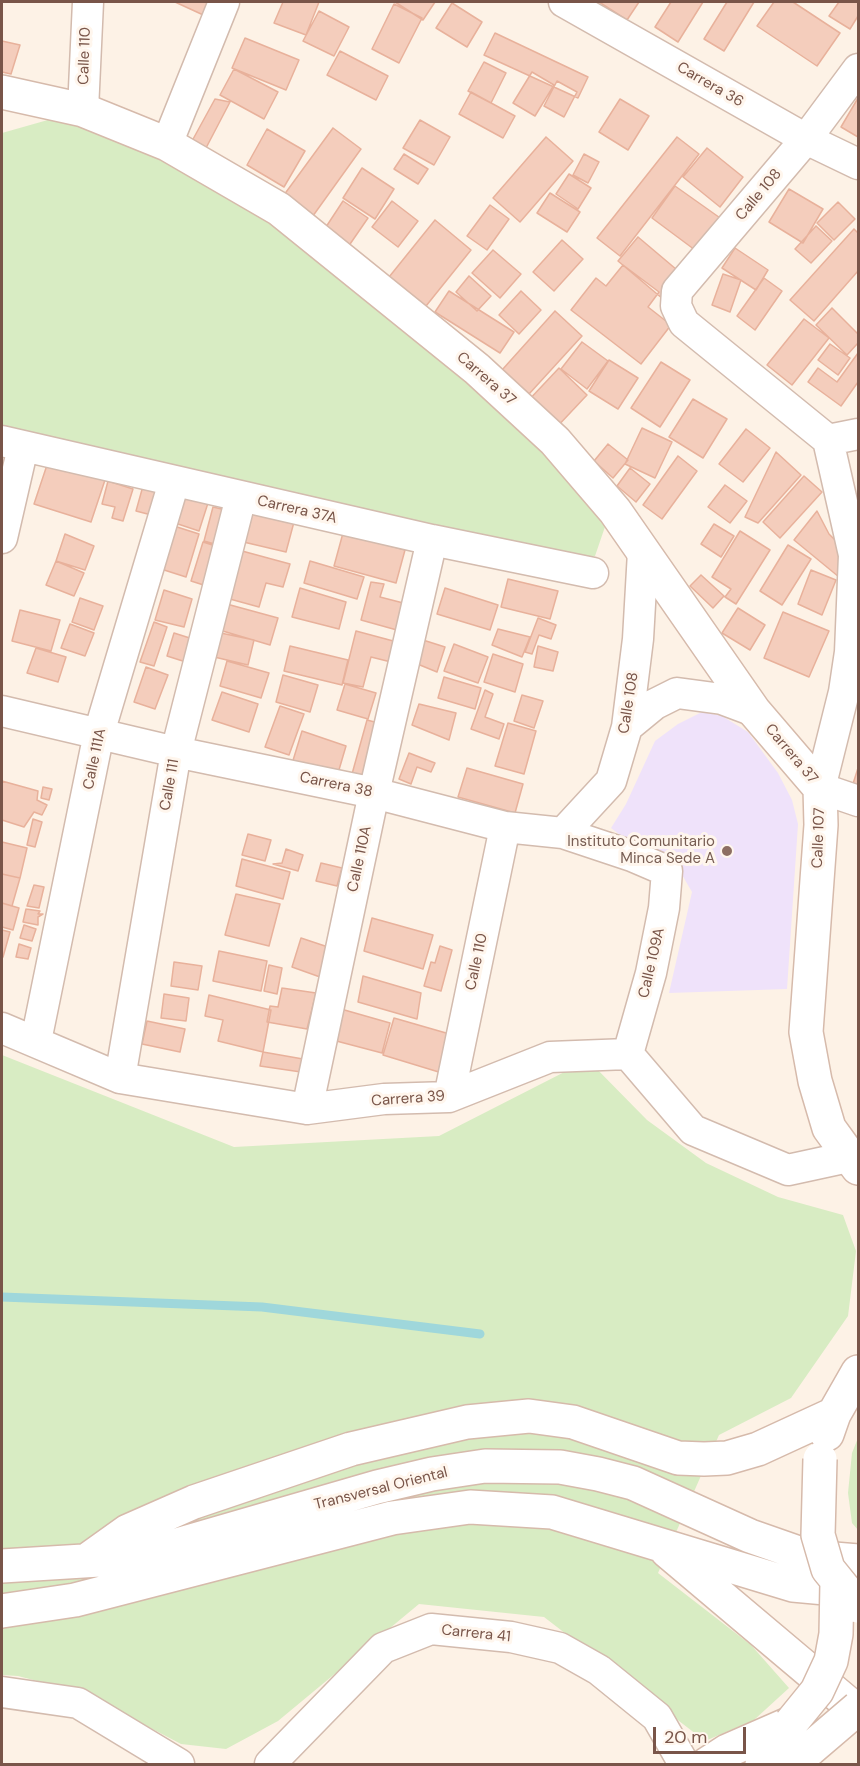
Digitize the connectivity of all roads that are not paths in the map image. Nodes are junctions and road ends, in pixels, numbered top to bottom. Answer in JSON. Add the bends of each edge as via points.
{"nodes":[{"id":1,"x":88,"y":2,"type":"edge"},
{"id":2,"x":224,"y":2,"type":"edge"},
{"id":3,"x":564,"y":2,"type":"edge"},
{"id":4,"x":858,"y":69,"type":"edge"},
{"id":5,"x":2,"y":92,"type":"edge"},
{"id":6,"x":83,"y":110,"type":"junction"},
{"id":7,"x":806,"y":139,"type":"junction"},
{"id":8,"x":167,"y":144,"type":"junction"},
{"id":9,"x":858,"y":164,"type":"edge"},
{"id":10,"x":858,"y":434,"type":"edge"},
{"id":11,"x":828,"y":440,"type":"junction"},
{"id":12,"x":12,"y":444,"type":"edge"},
{"id":13,"x":174,"y":482,"type":"junction"},
{"id":14,"x":241,"y":497,"type":"junction"},
{"id":15,"x":2,"y":538,"type":"edge"},
{"id":16,"x":432,"y":540,"type":"junction"},
{"id":17,"x":643,"y":552,"type":"junction"},
{"id":18,"x":594,"y":573,"type":"dead end"},
{"id":19,"x":2,"y":711,"type":"edge"},
{"id":20,"x":754,"y":711,"type":"junction"},
{"id":21,"x":627,"y":727,"type":"junction"},
{"id":22,"x":99,"y":733,"type":"junction"},
{"id":23,"x":176,"y":752,"type":"junction"},
{"id":24,"x":820,"y":788,"type":"junction"},
{"id":25,"x":374,"y":793,"type":"junction"},
{"id":26,"x":858,"y":801,"type":"edge"},
{"id":27,"x":505,"y":827,"type":"junction"},
{"id":28,"x":563,"y":833,"type":"junction"},
{"id":29,"x":667,"y":871,"type":"joint"},
{"id":30,"x":2,"y":1028,"type":"edge"},
{"id":31,"x":36,"y":1041,"type":"junction"},
{"id":32,"x":628,"y":1054,"type":"junction"},
{"id":33,"x":120,"y":1078,"type":"junction"},
{"id":34,"x":449,"y":1098,"type":"junction"},
{"id":35,"x":308,"y":1109,"type":"junction"},
{"id":36,"x":855,"y":1169,"type":"edge"},
{"id":37,"x":858,"y":1372,"type":"edge"},
{"id":38,"x":834,"y":1414,"type":"junction"},
{"id":39,"x":659,"y":1544,"type":"junction"},
{"id":40,"x":86,"y":1560,"type":"junction"},
{"id":41,"x":2,"y":1566,"type":"edge"},
{"id":42,"x":851,"y":1578,"type":"edge"},
{"id":43,"x":858,"y":1606,"type":"edge"},
{"id":44,"x":2,"y":1611,"type":"edge"},
{"id":45,"x":2,"y":1692,"type":"edge"},
{"id":46,"x":858,"y":1710,"type":"edge"},
{"id":47,"x":800,"y":1736,"type":"junction"},
{"id":48,"x":179,"y":1764,"type":"edge"},
{"id":49,"x":270,"y":1764,"type":"edge"},
{"id":50,"x":684,"y":1764,"type":"edge"},
{"id":51,"x":707,"y":1764,"type":"edge"},
{"id":52,"x":762,"y":1764,"type":"edge"}],
"edges":[{"from":1,"to":6,"type":"street","name":"Calle 110"},
{"from":2,"to":8,"type":"street"},
{"from":3,"to":7,"type":"street","name":"Carrera 36"},
{"from":4,"to":7,"type":"street","name":"Calle 108"},
{"from":5,"to":6,"type":"main road","name":"Carrera 37"},
{"from":6,"to":8,"type":"main road","name":"Carrera 37"},
{"from":7,"to":9,"type":"street","name":"Carrera 36"},
{"from":7,"to":11,"type":"street","name":"Calle 108","via":[[677,291],[676,306],[684,323]]},
{"from":8,"to":17,"type":"main road","name":"Carrera 37","via":[[279,209],[477,369],[555,441],[615,511]]},
{"from":10,"to":11,"type":"street"},
{"from":11,"to":24,"type":"street","name":"Calle 107","via":[[854,555],[850,652]]},
{"from":12,"to":13,"type":"street","name":"Carrera 37A"},
{"from":12,"to":15,"type":"street"},
{"from":13,"to":14,"type":"street","name":"Carrera 37A"},
{"from":13,"to":22,"type":"street","name":"Calle 111A"},
{"from":14,"to":16,"type":"street","name":"Carrera 37A"},
{"from":14,"to":23,"type":"street","name":"Calle 111"},
{"from":16,"to":18,"type":"street","name":"Carrera 37A"},
{"from":16,"to":25,"type":"street","name":"Calle 110A"},
{"from":17,"to":20,"type":"main road","name":"Carrera 37"},
{"from":17,"to":21,"type":"street","name":"Calle 108"},
{"from":19,"to":22,"type":"street","name":"Carrera 38"},
{"from":20,"to":21,"type":"street","via":[[722,699],[677,693],[655,704]]},
{"from":20,"to":24,"type":"main road","name":"Carrera 37"},
{"from":21,"to":28,"type":"street","name":"Calle 108","via":[[611,781]]},
{"from":22,"to":23,"type":"street","name":"Carrera 38"},
{"from":22,"to":31,"type":"street","name":"Calle 111A"},
{"from":23,"to":25,"type":"street","name":"Carrera 38"},
{"from":23,"to":33,"type":"street","name":"Calle 111"},
{"from":24,"to":26,"type":"street","name":"Carrera 37"},
{"from":24,"to":36,"type":"main road","name":"Calle 107","via":[[821,825],[806,1032],[814,1081],[829,1128]]},
{"from":25,"to":27,"type":"street","name":"Carrera 38"},
{"from":25,"to":35,"type":"street","name":"Calle 110A"},
{"from":27,"to":28,"type":"street","name":"Carrera 38"},
{"from":27,"to":34,"type":"street","name":"Calle 110"},
{"from":28,"to":29,"type":"street","name":"Carrera 38"},
{"from":29,"to":32,"type":"street","name":"Calle 109A","via":[[651,973]]},
{"from":30,"to":31,"type":"street","name":"Carrera 39"},
{"from":31,"to":33,"type":"street","name":"Carrera 39"},
{"from":32,"to":34,"type":"street","name":"Carrera 39","via":[[550,1057]]},
{"from":32,"to":36,"type":"street","via":[[693,1130],[788,1170]]},
{"from":33,"to":35,"type":"street","name":"Carrera 39"},
{"from":34,"to":35,"type":"street","name":"Carrera 39","via":[[384,1100]]},
{"from":37,"to":38,"type":"main road"},
{"from":38,"to":40,"type":"main road","via":[[758,1449],[727,1458],[704,1459],[678,1458],[573,1422],[529,1416],[467,1422],[351,1449],[194,1502],[128,1531]]},
{"from":38,"to":42,"type":"main road","bridge":true,"via":[[820,1459],[818,1535],[828,1569]]},
{"from":39,"to":42,"type":"main road","name":"Transversal Oriental","via":[[793,1585]]},
{"from":39,"to":44,"type":"main road","name":"Transversal Oriental","via":[[552,1512],[470,1507],[381,1520],[75,1600]]},
{"from":39,"to":46,"type":"main road"},
{"from":40,"to":41,"type":"main road","name":"Transversal Oriental"},
{"from":40,"to":42,"type":"main road","name":"Transversal Oriental","via":[[132,1558],[377,1486],[432,1474],[485,1466],[560,1467],[633,1483]]},
{"from":42,"to":43,"type":"main road","bridge":true},
{"from":42,"to":47,"type":"main road","bridge":true,"via":[[831,1662]]},
{"from":45,"to":48,"type":"street","via":[[78,1703]]},
{"from":46,"to":47,"type":"main road","bridge":true},
{"from":47,"to":51,"type":"main road","via":[[727,1751]]},
{"from":47,"to":52,"type":"main road"},
{"from":49,"to":50,"type":"street","name":"Carrera 41","via":[[383,1648],[431,1629],[511,1637],[560,1648],[599,1670],[657,1717]]}]}
